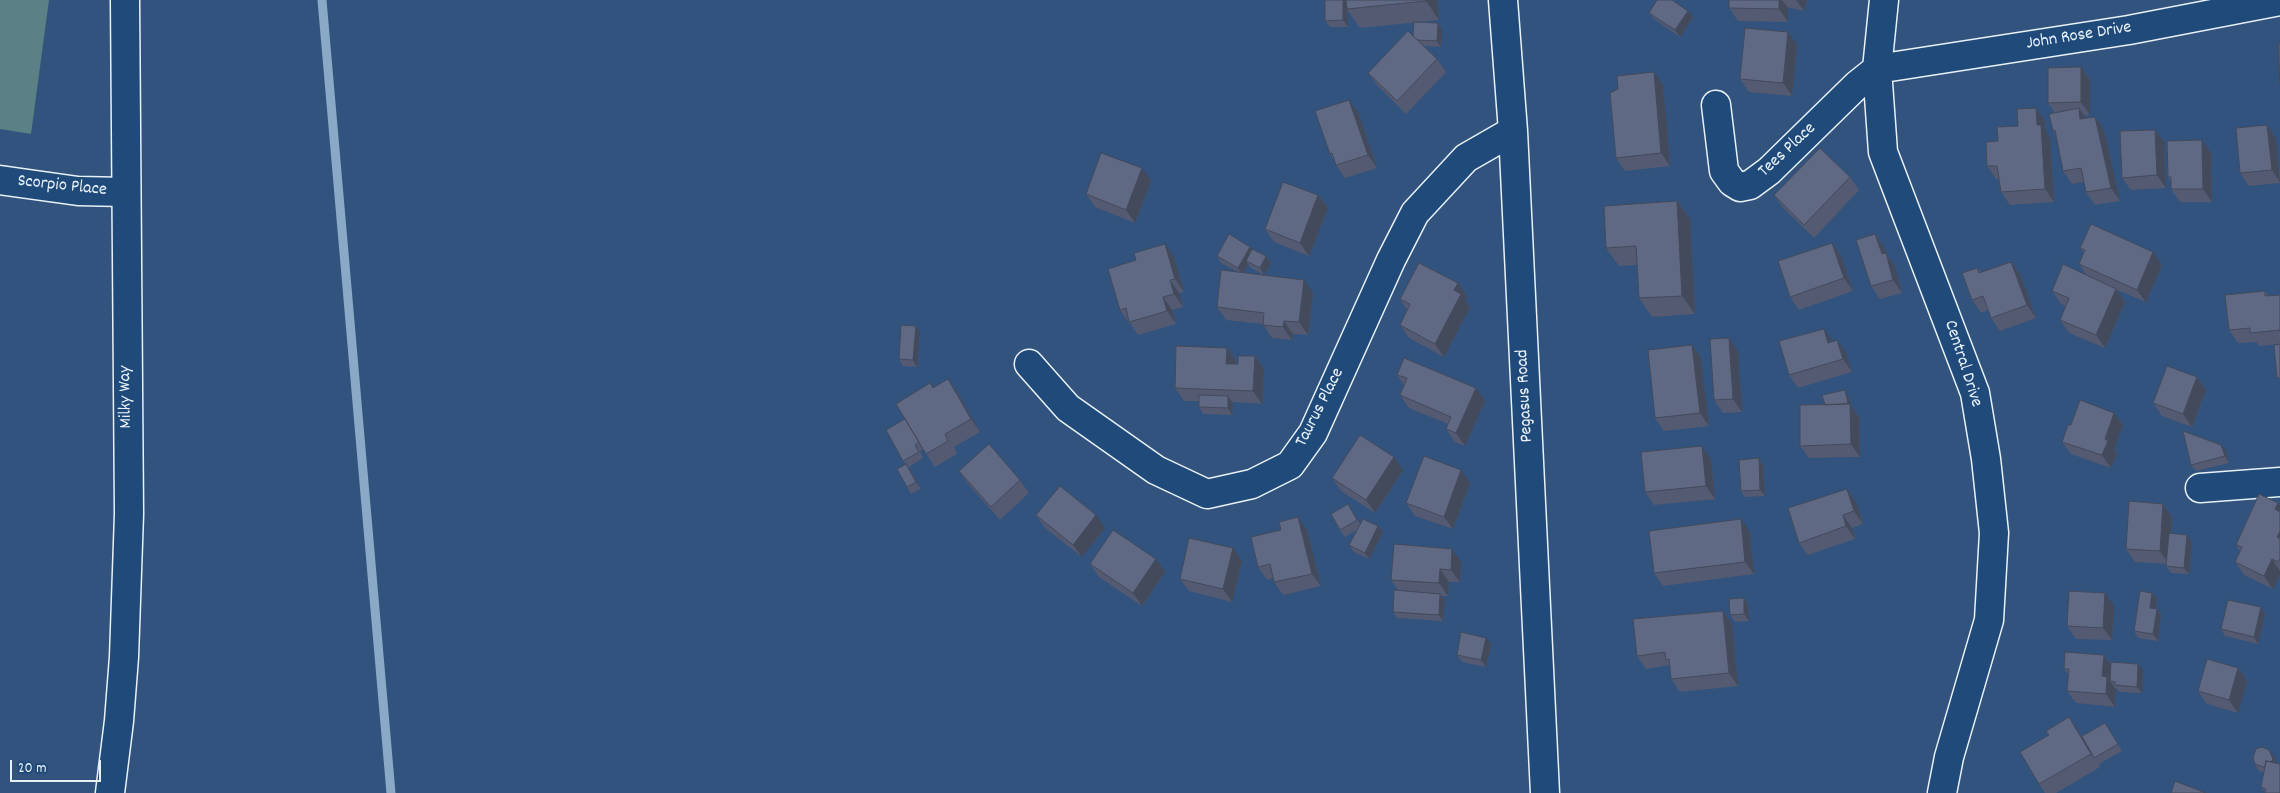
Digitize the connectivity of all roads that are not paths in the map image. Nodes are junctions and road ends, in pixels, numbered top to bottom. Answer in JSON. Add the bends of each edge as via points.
{"nodes":[{"id":1,"x":125,"y":0,"type":"edge"},
{"id":2,"x":1503,"y":0,"type":"edge"},
{"id":3,"x":1884,"y":0,"type":"edge"},
{"id":4,"x":2280,"y":1,"type":"edge"},
{"id":5,"x":1877,"y":69,"type":"junction"},
{"id":6,"x":1716,"y":105,"type":"dead end"},
{"id":7,"x":1513,"y":131,"type":"junction"},
{"id":8,"x":0,"y":180,"type":"edge"},
{"id":9,"x":125,"y":192,"type":"junction"},
{"id":10,"x":1029,"y":364,"type":"dead end"},
{"id":11,"x":2280,"y":482,"type":"edge"},
{"id":12,"x":2200,"y":488,"type":"dead end"},
{"id":13,"x":110,"y":793,"type":"edge"},
{"id":14,"x":1545,"y":793,"type":"edge"},
{"id":15,"x":1942,"y":793,"type":"edge"}],
"edges":[{"from":1,"to":9,"type":"street","name":"Milky Way"},
{"from":2,"to":7,"type":"street","name":"Pegasus Road"},
{"from":3,"to":5,"type":"street","name":"Central Drive"},
{"from":4,"to":5,"type":"street","name":"John Rose Drive","via":[[2129,30]]},
{"from":5,"to":6,"type":"street","name":"Tees Place","via":[[1750,186],[1740,188],[1724,171]]},
{"from":5,"to":15,"type":"street","name":"Central Drive","via":[[1883,152],[1975,393],[1994,533],[1989,620],[1948,757]]},
{"from":7,"to":10,"type":"street","name":"Taurus Place","via":[[1466,158],[1415,213],[1313,433],[1290,465],[1252,484],[1207,494],[1156,470],[1068,408]]},
{"from":7,"to":14,"type":"street","name":"Pegasus Road"},
{"from":8,"to":9,"type":"street","name":"Scorpio Place","via":[[78,191]]},
{"from":9,"to":13,"type":"street","name":"Milky Way","via":[[129,514],[120,721]]},
{"from":11,"to":12,"type":"street"}]}
